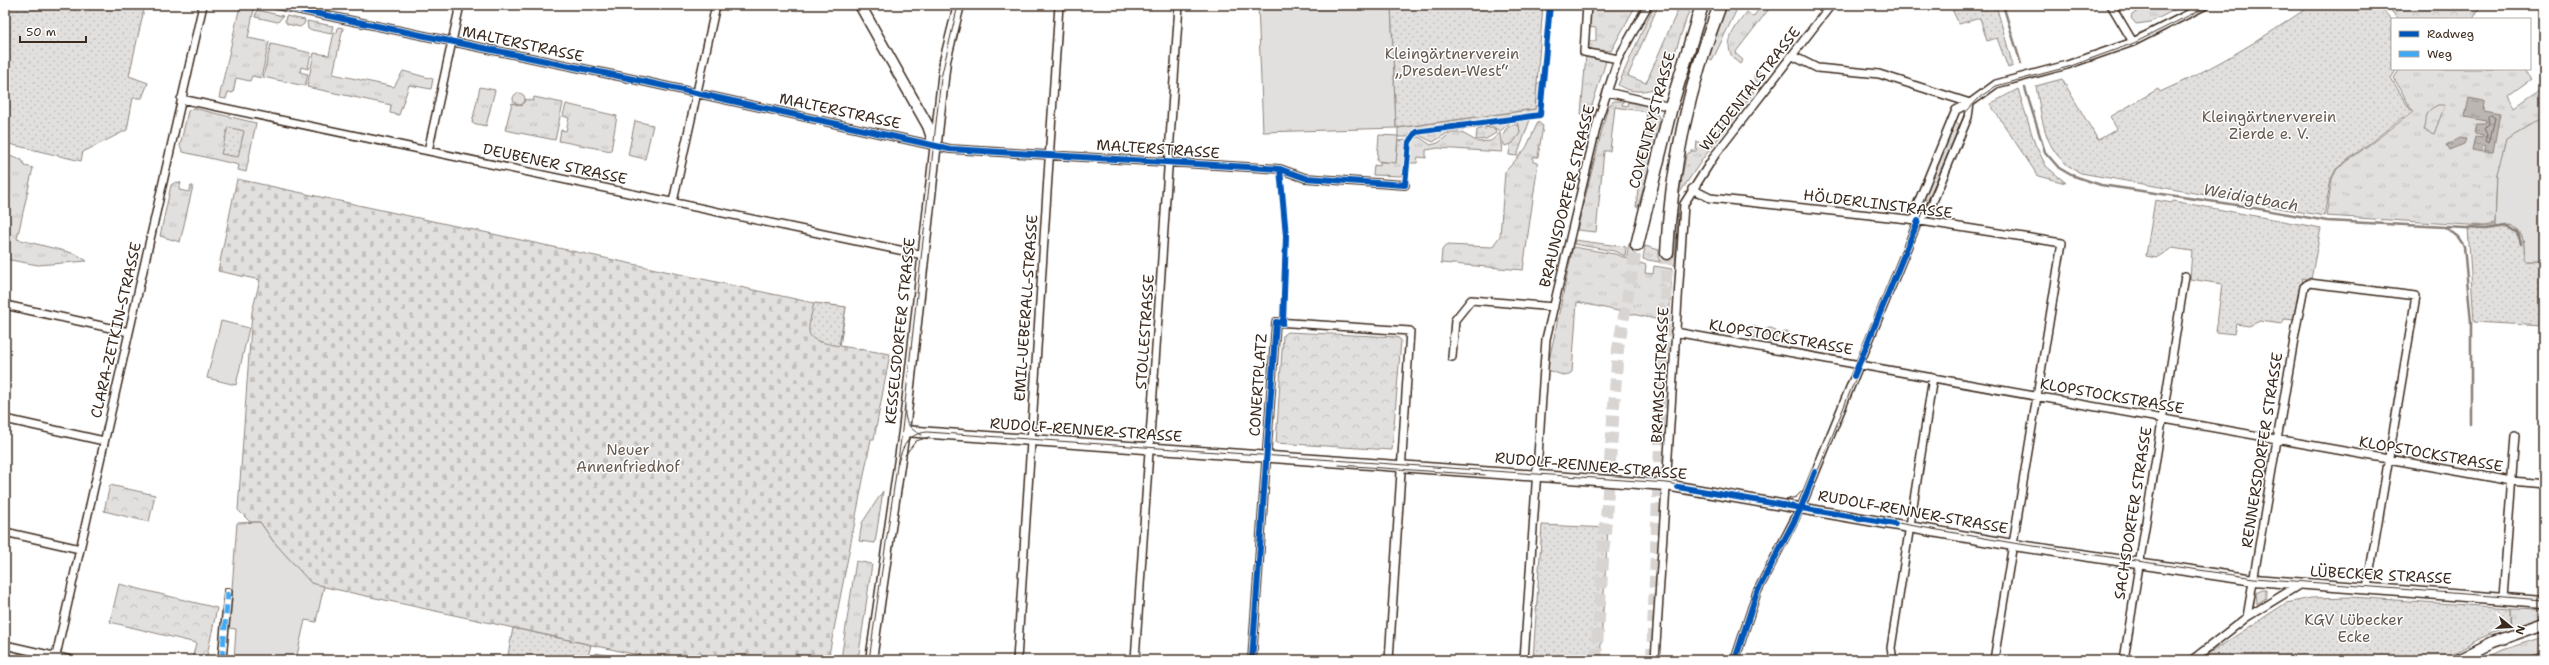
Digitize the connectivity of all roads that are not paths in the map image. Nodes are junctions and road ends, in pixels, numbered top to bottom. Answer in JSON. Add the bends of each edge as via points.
{"nodes":[{"id":1,"x":203,"y":5,"type":"edge"},
{"id":2,"x":276,"y":5,"type":"edge"},
{"id":3,"x":460,"y":5,"type":"edge"},
{"id":4,"x":716,"y":5,"type":"edge"},
{"id":5,"x":860,"y":5,"type":"edge"},
{"id":6,"x":959,"y":5,"type":"edge"},
{"id":7,"x":1059,"y":5,"type":"edge"},
{"id":8,"x":1179,"y":5,"type":"edge"},
{"id":9,"x":1588,"y":5,"type":"edge"},
{"id":10,"x":1648,"y":5,"type":"edge"},
{"id":11,"x":1702,"y":5,"type":"edge"},
{"id":12,"x":1720,"y":5,"type":"edge"},
{"id":13,"x":1831,"y":5,"type":"edge"},
{"id":14,"x":2110,"y":5,"type":"edge"},
{"id":15,"x":2206,"y":5,"type":"edge"},
{"id":16,"x":452,"y":42,"type":"junction"},
{"id":17,"x":2133,"y":42,"type":"junction"},
{"id":18,"x":1793,"y":56,"type":"junction"},
{"id":19,"x":1618,"y":59,"type":"junction"},
{"id":20,"x":1607,"y":92,"type":"junction"},
{"id":21,"x":696,"y":93,"type":"junction"},
{"id":22,"x":181,"y":99,"type":"junction"},
{"id":23,"x":1970,"y":104,"type":"junction"},
{"id":24,"x":1671,"y":107,"type":"junction"},
{"id":25,"x":1687,"y":111,"type":"junction"},
{"id":26,"x":935,"y":146,"type":"junction"},
{"id":27,"x":428,"y":151,"type":"junction"},
{"id":28,"x":1049,"y":155,"type":"junction"},
{"id":29,"x":1169,"y":163,"type":"junction"},
{"id":30,"x":1405,"y":185,"type":"dead end"},
{"id":31,"x":1692,"y":189,"type":"junction"},
{"id":32,"x":672,"y":202,"type":"junction"},
{"id":33,"x":1918,"y":221,"type":"junction"},
{"id":34,"x":1637,"y":245,"type":"tunnel mouth"},
{"id":35,"x":1667,"y":253,"type":"tunnel mouth"},
{"id":36,"x":923,"y":255,"type":"junction"},
{"id":37,"x":2185,"y":276,"type":"dead end"},
{"id":38,"x":5,"y":304,"type":"edge"},
{"id":39,"x":1554,"y":307,"type":"junction"},
{"id":40,"x":129,"y":332,"type":"junction"},
{"id":41,"x":1675,"y":332,"type":"junction"},
{"id":42,"x":1452,"y":357,"type":"dead end"},
{"id":43,"x":1858,"y":365,"type":"junction"},
{"id":44,"x":1933,"y":378,"type":"junction"},
{"id":45,"x":2037,"y":396,"type":"junction"},
{"id":46,"x":2161,"y":418,"type":"junction"},
{"id":47,"x":5,"y":419,"type":"edge"},
{"id":48,"x":904,"y":431,"type":"junction"},
{"id":49,"x":2515,"y":435,"type":"dead end"},
{"id":50,"x":2276,"y":439,"type":"junction"},
{"id":51,"x":104,"y":441,"type":"junction"},
{"id":52,"x":1031,"y":442,"type":"junction"},
{"id":53,"x":1150,"y":450,"type":"junction"},
{"id":54,"x":1266,"y":458,"type":"junction"},
{"id":55,"x":2389,"y":460,"type":"junction"},
{"id":56,"x":1402,"y":466,"type":"junction"},
{"id":57,"x":1536,"y":475,"type":"junction"},
{"id":58,"x":2512,"y":482,"type":"junction"},
{"id":59,"x":2544,"y":484,"type":"edge"},
{"id":60,"x":1666,"y":485,"type":"junction"},
{"id":61,"x":1801,"y":507,"type":"junction"},
{"id":62,"x":1910,"y":527,"type":"junction"},
{"id":63,"x":5,"y":532,"type":"edge"},
{"id":64,"x":2013,"y":545,"type":"junction"},
{"id":65,"x":80,"y":549,"type":"junction"},
{"id":66,"x":2138,"y":564,"type":"junction"},
{"id":67,"x":2254,"y":580,"type":"junction"},
{"id":68,"x":2299,"y":585,"type":"junction"},
{"id":69,"x":2367,"y":588,"type":"junction"},
{"id":70,"x":228,"y":592,"type":"dead end"},
{"id":71,"x":2503,"y":598,"type":"junction"},
{"id":72,"x":2544,"y":602,"type":"edge"},
{"id":73,"x":2247,"y":617,"type":"junction"},
{"id":74,"x":2544,"y":624,"type":"edge"},
{"id":75,"x":5,"y":645,"type":"edge"},
{"id":76,"x":56,"y":658,"type":"edge"},
{"id":77,"x":871,"y":659,"type":"edge"},
{"id":78,"x":71,"y":660,"type":"edge"},
{"id":79,"x":222,"y":660,"type":"edge"},
{"id":80,"x":1017,"y":660,"type":"edge"},
{"id":81,"x":1135,"y":660,"type":"edge"},
{"id":82,"x":1252,"y":660,"type":"edge"},
{"id":83,"x":1390,"y":660,"type":"edge"},
{"id":84,"x":1524,"y":660,"type":"edge"},
{"id":85,"x":1655,"y":660,"type":"edge"},
{"id":86,"x":1735,"y":660,"type":"edge"},
{"id":87,"x":1893,"y":660,"type":"edge"},
{"id":88,"x":1994,"y":660,"type":"edge"},
{"id":89,"x":2124,"y":660,"type":"edge"},
{"id":90,"x":2192,"y":660,"type":"edge"},
{"id":91,"x":2458,"y":660,"type":"edge"}],
"edges":[{"from":1,"to":22,"type":"street","name":"CLARA-ZETKIN-STRASSE"},
{"from":2,"to":16,"type":"street","name":"MALTERSTRASSE"},
{"from":3,"to":16,"type":"street"},
{"from":4,"to":21,"type":"street"},
{"from":5,"to":26,"type":"street","via":[[928,126]]},
{"from":6,"to":26,"type":"street","name":"KESSELSDORFER STRASSE","via":[[945,61]]},
{"from":7,"to":28,"type":"street","name":"EMIL-UEBERALL-STRASSE"},
{"from":8,"to":29,"type":"street","name":"STOLLESTRASSE"},
{"from":9,"to":19,"type":"street","via":[[1584,52]]},
{"from":10,"to":19,"type":"street","name":"BRAUNSDORFER STRASSE"},
{"from":11,"to":24,"type":"main road","name":"COVENTRYSTRASSE"},
{"from":12,"to":25,"type":"main road","name":"COVENTRYSTRASSE","via":[[1700,59]]},
{"from":13,"to":18,"type":"street","name":"WEIDENTALSTRASSE"},
{"from":14,"to":17,"type":"street"},
{"from":15,"to":17,"type":"street"},
{"from":16,"to":21,"type":"street","name":"MALTERSTRASSE"},
{"from":16,"to":27,"type":"street"},
{"from":17,"to":23,"type":"street","via":[[2067,65],[2001,82],[1985,90]]},
{"from":18,"to":23,"type":"street","via":[[1817,68],[1879,74]]},
{"from":18,"to":31,"type":"street","name":"WEIDENTALSTRASSE","via":[[1715,155]]},
{"from":19,"to":20,"type":"street","name":"BRAUNSDORFER STRASSE"},
{"from":20,"to":24,"type":"street","name":"BRAUNSDORFER STRASSE"},
{"from":20,"to":39,"type":"street","name":"BRAUNSDORFER STRASSE","via":[[1598,120]]},
{"from":21,"to":26,"type":"street","name":"MALTERSTRASSE"},
{"from":21,"to":32,"type":"street"},
{"from":22,"to":27,"type":"street","name":"DEUBENER STRASSE"},
{"from":22,"to":40,"type":"street","name":"CLARA-ZETKIN-STRASSE"},
{"from":23,"to":33,"type":"street","via":[[1968,116],[1929,211]]},
{"from":23,"to":33,"type":"street","via":[[1956,110],[1951,121],[1915,210]]},
{"from":24,"to":25,"type":"main road"},
{"from":24,"to":34,"type":"main road","name":"COVENTRYSTRASSE"},
{"from":25,"to":35,"type":"main road","name":"COVENTRYSTRASSE","via":[[1672,187]]},
{"from":26,"to":28,"type":"street","name":"MALTERSTRASSE"},
{"from":26,"to":36,"type":"street","name":"KESSELSDORFER STRASSE"},
{"from":27,"to":32,"type":"street","name":"DEUBENER STRASSE"},
{"from":28,"to":29,"type":"street","name":"MALTERSTRASSE"},
{"from":28,"to":52,"type":"street","name":"EMIL-UEBERALL-STRASSE"},
{"from":29,"to":30,"type":"street","name":"MALTERSTRASSE","via":[[1280,169],[1305,178]]},
{"from":29,"to":53,"type":"street","name":"STOLLESTRASSE"},
{"from":31,"to":33,"type":"street","name":"HÖLDERLINSTRASSE","via":[[1710,198]]},
{"from":31,"to":41,"type":"street","name":"BRAMSCHSTRASSE","via":[[1683,212]]},
{"from":32,"to":36,"type":"street","name":"DEUBENER STRASSE"},
{"from":33,"to":43,"type":"street"},
{"from":33,"to":45,"type":"street","name":"HÖLDERLINSTRASSE","via":[[2062,243]]},
{"from":36,"to":48,"type":"street","name":"KESSELSDORFER STRASSE"},
{"from":37,"to":46,"type":"street","name":"SACHSDORFER STRASSE"},
{"from":38,"to":40,"type":"street"},
{"from":39,"to":42,"type":"street","name":"BRAUNSDORFER STRASSE","via":[[1471,300],[1455,320]]},
{"from":39,"to":57,"type":"street","name":"BRAUNSDORFER STRASSE","via":[[1544,355]]},
{"from":40,"to":51,"type":"street","name":"CLARA-ZETKIN-STRASSE"},
{"from":41,"to":43,"type":"street","name":"KLOPSTOCKSTRASSE"},
{"from":41,"to":60,"type":"street","name":"BRAMSCHSTRASSE"},
{"from":43,"to":44,"type":"street","name":"KLOPSTOCKSTRASSE"},
{"from":43,"to":61,"type":"street"},
{"from":44,"to":45,"type":"street","name":"KLOPSTOCKSTRASSE"},
{"from":44,"to":62,"type":"street"},
{"from":45,"to":46,"type":"street","name":"KLOPSTOCKSTRASSE"},
{"from":45,"to":64,"type":"street"},
{"from":46,"to":50,"type":"street","name":"KLOPSTOCKSTRASSE"},
{"from":46,"to":66,"type":"street","name":"SACHSDORFER STRASSE"},
{"from":47,"to":51,"type":"street"},
{"from":48,"to":52,"type":"street","name":"RUDOLF-RENNER-STRASSE"},
{"from":48,"to":77,"type":"street","name":"KESSELSDORFER STRASSE"},
{"from":49,"to":58,"type":"street"},
{"from":50,"to":55,"type":"street","name":"KLOPSTOCKSTRASSE"},
{"from":50,"to":55,"type":"street","name":"RENNERSDORFER STRASSE","via":[[2306,284],[2416,296]]},
{"from":50,"to":67,"type":"street","name":"RENNERSDORFER STRASSE"},
{"from":51,"to":65,"type":"street","name":"CLARA-ZETKIN-STRASSE"},
{"from":52,"to":53,"type":"street","name":"RUDOLF-RENNER-STRASSE"},
{"from":52,"to":80,"type":"street","name":"EMIL-UEBERALL-STRASSE"},
{"from":53,"to":54,"type":"street","name":"RUDOLF-RENNER-STRASSE"},
{"from":53,"to":81,"type":"street","name":"STOLLESTRASSE"},
{"from":54,"to":56,"type":"street","name":"CONERTPLATZ"},
{"from":54,"to":56,"type":"street","name":"CONERTPLATZ","via":[[1276,322],[1410,331]]},
{"from":54,"to":82,"type":"street"},
{"from":55,"to":58,"type":"street","name":"KLOPSTOCKSTRASSE"},
{"from":55,"to":69,"type":"street"},
{"from":56,"to":57,"type":"street","name":"RUDOLF-RENNER-STRASSE"},
{"from":56,"to":83,"type":"street"},
{"from":57,"to":60,"type":"street","name":"RUDOLF-RENNER-STRASSE"},
{"from":57,"to":84,"type":"street","name":"BRAUNSDORFER STRASSE"},
{"from":58,"to":59,"type":"street","name":"KLOPSTOCKSTRASSE"},
{"from":58,"to":71,"type":"street"},
{"from":60,"to":61,"type":"street","name":"RUDOLF-RENNER-STRASSE"},
{"from":60,"to":85,"type":"street","name":"BRAMSCHSTRASSE"},
{"from":61,"to":62,"type":"street","name":"RUDOLF-RENNER-STRASSE"},
{"from":61,"to":86,"type":"street","via":[[1756,592]]},
{"from":62,"to":64,"type":"street","name":"RUDOLF-RENNER-STRASSE"},
{"from":62,"to":87,"type":"street","via":[[1891,648]]},
{"from":63,"to":65,"type":"street"},
{"from":64,"to":66,"type":"street","name":"RUDOLF-RENNER-STRASSE"},
{"from":64,"to":88,"type":"street"},
{"from":65,"to":76,"type":"street","name":"CLARA-ZETKIN-STRASSE"},
{"from":66,"to":67,"type":"street","name":"RUDOLF-RENNER-STRASSE"},
{"from":66,"to":89,"type":"street","name":"SACHSDORFER STRASSE"},
{"from":67,"to":68,"type":"street","name":"RUDOLF-RENNER-STRASSE"},
{"from":67,"to":73,"type":"street","name":"RENNERSDORFER STRASSE"},
{"from":68,"to":69,"type":"street","name":"LÜBECKER STRASSE"},
{"from":68,"to":73,"type":"street","name":"LÜBECKER STRASSE"},
{"from":69,"to":71,"type":"street","name":"LÜBECKER STRASSE"},
{"from":70,"to":79,"type":"street"},
{"from":71,"to":72,"type":"street","name":"LÜBECKER STRASSE"},
{"from":73,"to":90,"type":"street","name":"LÜBECKER STRASSE"},
{"from":74,"to":91,"type":"street","via":[[2493,642]]},
{"from":75,"to":76,"type":"street"},
{"from":76,"to":78,"type":"street"}]}
